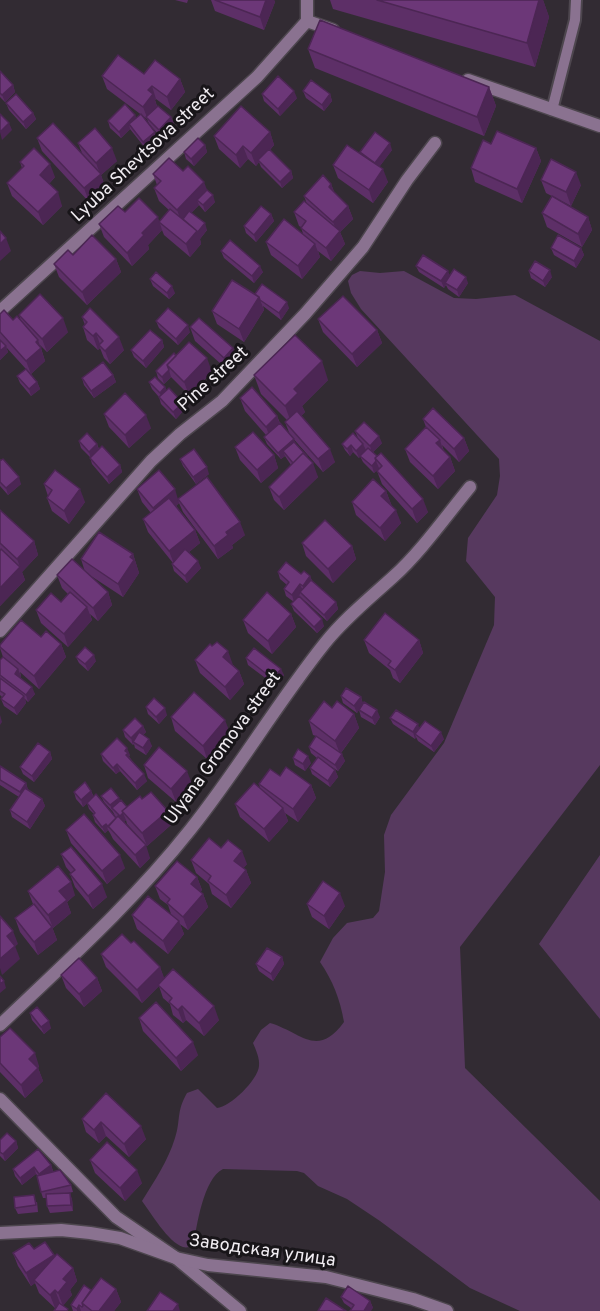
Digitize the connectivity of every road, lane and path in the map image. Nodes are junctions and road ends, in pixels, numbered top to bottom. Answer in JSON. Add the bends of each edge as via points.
{"nodes":[{"id":1,"x":307,"y":0,"type":"edge"},
{"id":2,"x":576,"y":0,"type":"edge"},
{"id":3,"x":307,"y":21,"type":"junction"},
{"id":4,"x":340,"y":33,"type":"edge"},
{"id":5,"x":452,"y":74,"type":"edge"},
{"id":6,"x":552,"y":110,"type":"junction"},
{"id":7,"x":600,"y":126,"type":"edge"},
{"id":8,"x":435,"y":143,"type":"dead end"},
{"id":9,"x":0,"y":310,"type":"edge"},
{"id":10,"x":470,"y":487,"type":"dead end"},
{"id":11,"x":0,"y":631,"type":"edge"},
{"id":12,"x":0,"y":1025,"type":"edge"},
{"id":13,"x":0,"y":1099,"type":"edge"},
{"id":14,"x":0,"y":1233,"type":"edge"},
{"id":15,"x":176,"y":1258,"type":"junction"},
{"id":16,"x":240,"y":1311,"type":"edge"},
{"id":17,"x":447,"y":1311,"type":"edge"}],
"edges":[{"from":1,"to":3,"type":"street"},
{"from":2,"to":6,"type":"lane","via":[[575,20]]},
{"from":3,"to":4,"type":"street"},
{"from":3,"to":9,"type":"street","name":"Lyuba Shevtsova street","via":[[256,77]]},
{"from":5,"to":6,"type":"street"},
{"from":6,"to":7,"type":"street"},
{"from":8,"to":11,"type":"street","name":"Pine street","via":[[363,247],[305,314],[222,401],[144,468]]},
{"from":10,"to":12,"type":"street","name":"Ulyana Gromova street","via":[[394,576],[341,624],[281,699],[160,867],[122,909]]},
{"from":13,"to":15,"type":"street","via":[[116,1217]]},
{"from":14,"to":15,"type":"street","name":"Заводская улица","via":[[90,1233],[120,1238]]},
{"from":15,"to":16,"type":"street"},
{"from":15,"to":17,"type":"street","name":"Заводская улица","via":[[326,1277]]}]}
